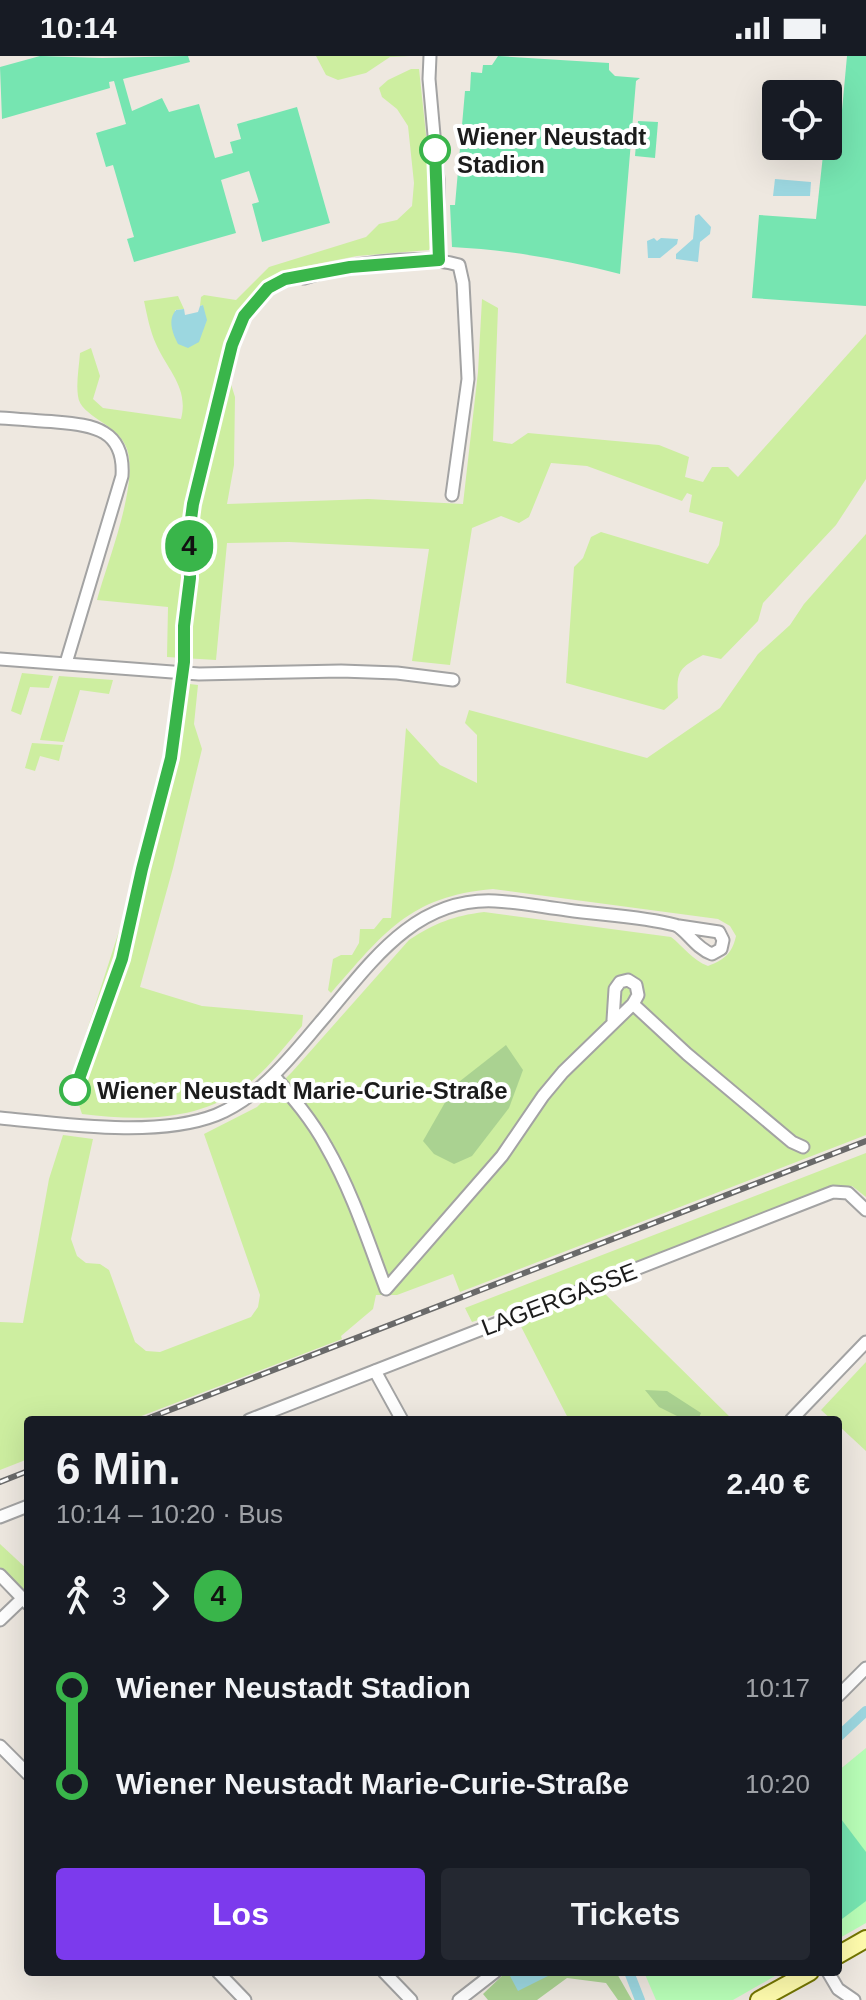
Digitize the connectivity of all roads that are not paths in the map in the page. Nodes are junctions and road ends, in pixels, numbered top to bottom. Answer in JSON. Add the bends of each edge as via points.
{"nodes":[{"id":1,"x":430,"y":56,"type":"edge"},
{"id":2,"x":439,"y":260,"type":"junction"},
{"id":3,"x":304,"y":278,"type":"dead end"},
{"id":4,"x":0,"y":418,"type":"edge"},
{"id":5,"x":452,"y":495,"type":"dead end"},
{"id":6,"x":0,"y":659,"type":"edge"},
{"id":7,"x":66,"y":663,"type":"junction"},
{"id":8,"x":453,"y":680,"type":"dead end"},
{"id":9,"x":679,"y":926,"type":"dead end"},
{"id":10,"x":633,"y":1004,"type":"junction"},
{"id":11,"x":613,"y":1020,"type":"junction"},
{"id":12,"x":274,"y":1076,"type":"junction"},
{"id":13,"x":0,"y":1118,"type":"edge"},
{"id":14,"x":803,"y":1147,"type":"dead end"},
{"id":15,"x":866,"y":1210,"type":"edge"},
{"id":16,"x":866,"y":1342,"type":"edge"},
{"id":17,"x":375,"y":1371,"type":"junction"},
{"id":18,"x":259,"y":1416,"type":"edge"},
{"id":19,"x":400,"y":1416,"type":"edge"},
{"id":20,"x":795,"y":1416,"type":"edge"},
{"id":21,"x":24,"y":1508,"type":"edge"},
{"id":22,"x":0,"y":1517,"type":"edge"},
{"id":23,"x":0,"y":1575,"type":"edge"},
{"id":24,"x":24,"y":1600,"type":"edge"},
{"id":25,"x":24,"y":1602,"type":"edge"},
{"id":26,"x":0,"y":1620,"type":"edge"},
{"id":27,"x":866,"y":1668,"type":"edge"},
{"id":28,"x":842,"y":1692,"type":"edge"},
{"id":29,"x":0,"y":1746,"type":"edge"},
{"id":30,"x":24,"y":1770,"type":"edge"},
{"id":31,"x":866,"y":1939,"type":"edge"},
{"id":32,"x":842,"y":1953,"type":"edge"},
{"id":33,"x":222,"y":1976,"type":"edge"},
{"id":34,"x":388,"y":1976,"type":"edge"},
{"id":35,"x":490,"y":1976,"type":"edge"},
{"id":36,"x":803,"y":1976,"type":"edge"},
{"id":37,"x":830,"y":1976,"type":"edge"},
{"id":38,"x":245,"y":2000,"type":"edge"},
{"id":39,"x":411,"y":2000,"type":"edge"},
{"id":40,"x":459,"y":2000,"type":"edge"},
{"id":41,"x":759,"y":2000,"type":"edge"},
{"id":42,"x":854,"y":2000,"type":"edge"}],
"edges":[{"from":1,"to":2,"type":"street"},
{"from":2,"to":3,"type":"street","via":[[362,266]]},
{"from":2,"to":5,"type":"street","via":[[459,265],[468,365]]},
{"from":4,"to":7,"type":"street","via":[[89,424],[106,433],[123,462]]},
{"from":6,"to":7,"type":"street"},
{"from":7,"to":8,"type":"street","via":[[183,673],[341,671]]},
{"from":9,"to":12,"type":"street","via":[[494,901],[440,910],[395,937]]},
{"from":10,"to":11,"type":"street"},
{"from":10,"to":11,"type":"street","via":[[636,985],[620,982]]},
{"from":10,"to":14,"type":"street"},
{"from":11,"to":12,"type":"street","via":[[543,1096],[502,1156],[386,1289],[326,1145]]},
{"from":12,"to":13,"type":"street","via":[[245,1099],[191,1123],[150,1128]]},
{"from":15,"to":17,"type":"street","name":"LAGERGASSE","via":[[848,1193],[833,1192]]},
{"from":16,"to":20,"type":"street"},
{"from":17,"to":18,"type":"street","name":"LAGERGASSE"},
{"from":17,"to":19,"type":"street"},
{"from":21,"to":22,"type":"street"},
{"from":23,"to":24,"type":"street"},
{"from":25,"to":26,"type":"street"},
{"from":27,"to":28,"type":"street"},
{"from":29,"to":30,"type":"street"},
{"from":31,"to":32,"type":"main road"},
{"from":33,"to":38,"type":"street"},
{"from":34,"to":39,"type":"street"},
{"from":35,"to":40,"type":"street"},
{"from":36,"to":41,"type":"main road"},
{"from":37,"to":42,"type":"street"}]}
